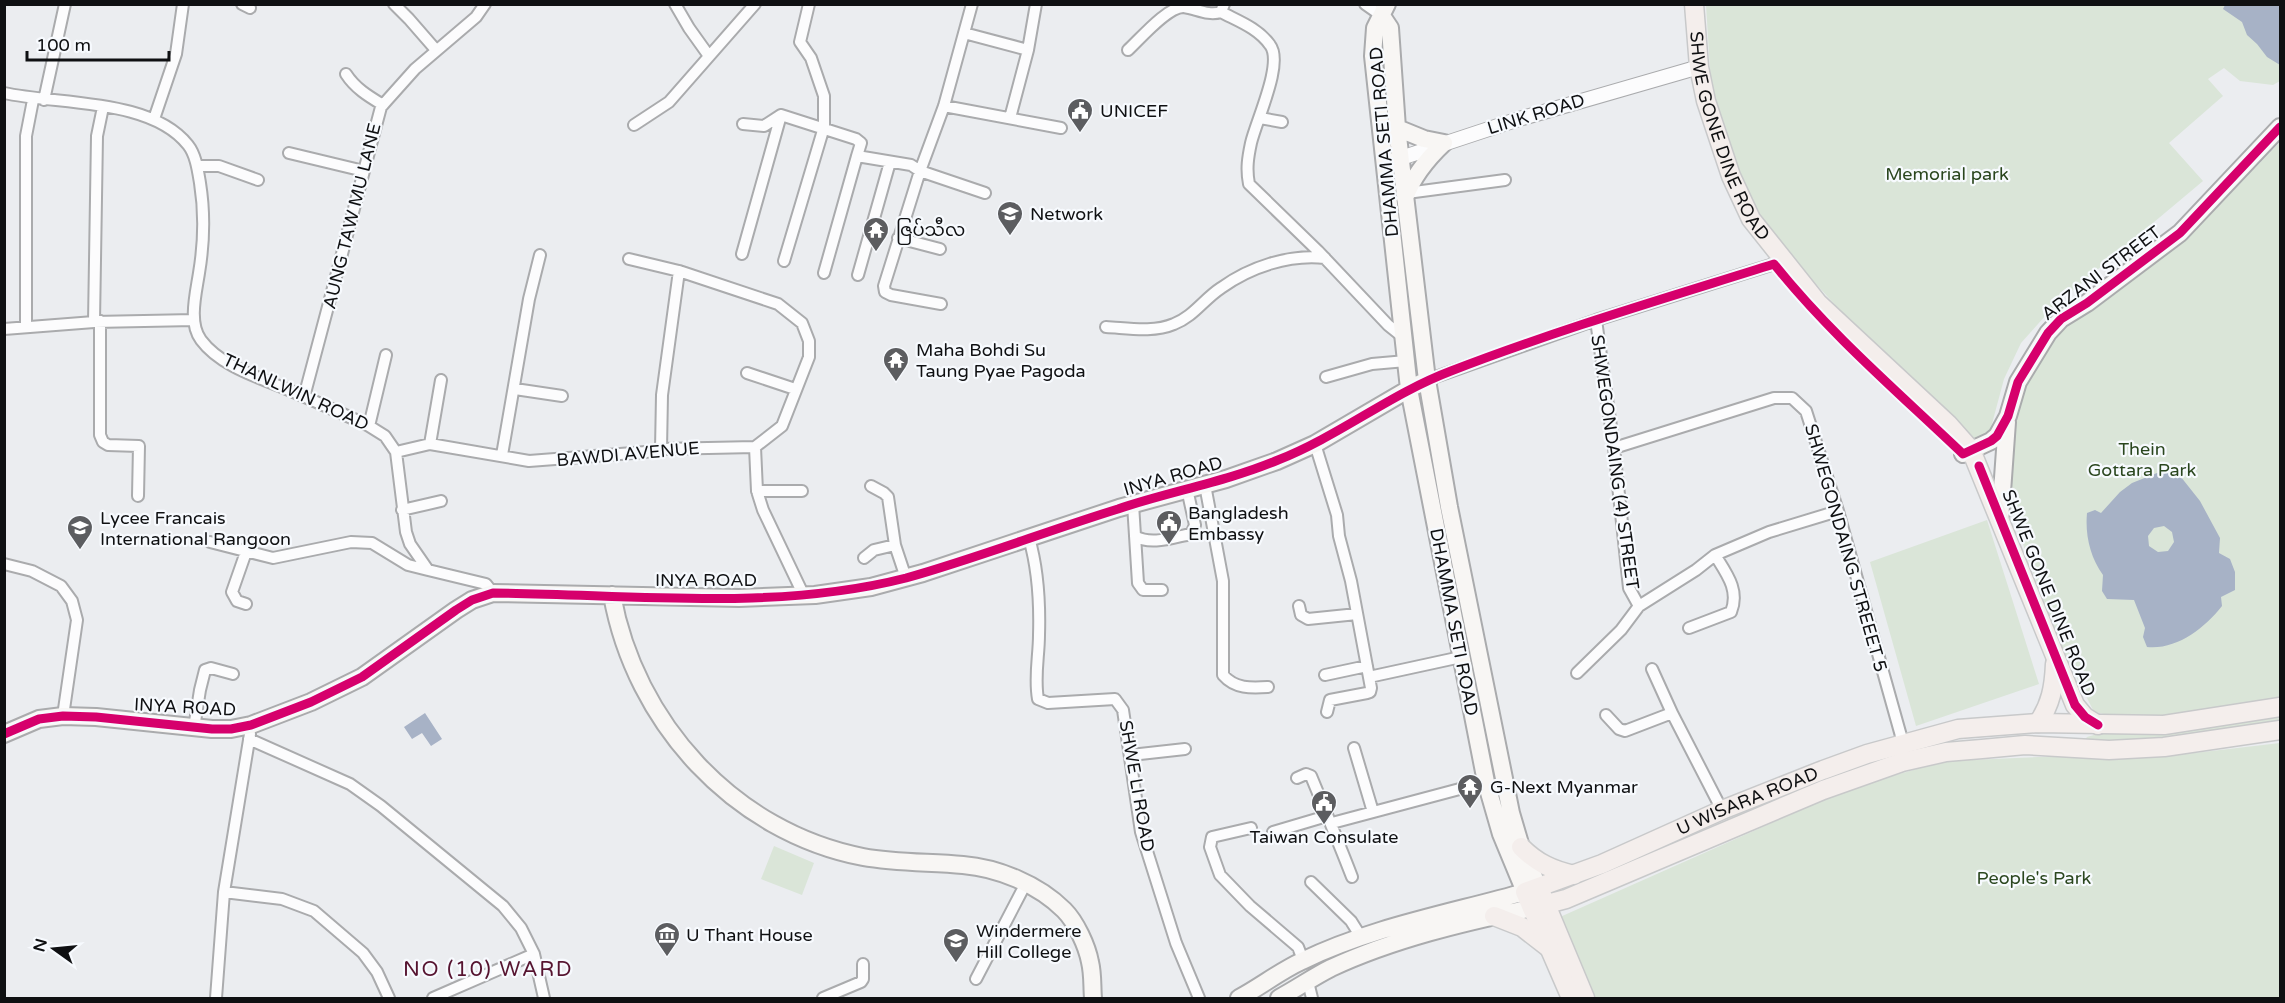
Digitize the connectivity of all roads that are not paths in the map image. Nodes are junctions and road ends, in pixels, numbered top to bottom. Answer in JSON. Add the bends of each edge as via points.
{"nodes":[{"id":1,"x":65,"y":4,"type":"edge"},
{"id":2,"x":183,"y":4,"type":"edge"},
{"id":3,"x":394,"y":4,"type":"edge"},
{"id":4,"x":484,"y":4,"type":"edge"},
{"id":5,"x":675,"y":4,"type":"edge"},
{"id":6,"x":755,"y":4,"type":"edge"},
{"id":7,"x":809,"y":4,"type":"edge"},
{"id":8,"x":972,"y":4,"type":"edge"},
{"id":9,"x":1036,"y":4,"type":"edge"},
{"id":10,"x":1365,"y":4,"type":"edge"},
{"id":11,"x":1686,"y":4,"type":"edge"},
{"id":12,"x":1694,"y":4,"type":"edge"},
{"id":13,"x":1177,"y":6,"type":"edge"},
{"id":14,"x":1222,"y":8,"type":"edge"},
{"id":15,"x":1385,"y":10,"type":"edge"},
{"id":16,"x":964,"y":33,"type":"junction"},
{"id":17,"x":436,"y":50,"type":"junction"},
{"id":18,"x":1028,"y":50,"type":"junction"},
{"id":19,"x":1128,"y":50,"type":"dead end"},
{"id":20,"x":709,"y":56,"type":"junction"},
{"id":21,"x":1695,"y":68,"type":"junction"},
{"id":22,"x":346,"y":74,"type":"dead end"},
{"id":23,"x":4,"y":93,"type":"edge"},
{"id":24,"x":39,"y":100,"type":"junction"},
{"id":25,"x":383,"y":105,"type":"junction"},
{"id":26,"x":944,"y":106,"type":"junction"},
{"id":27,"x":103,"y":107,"type":"junction"},
{"id":28,"x":781,"y":115,"type":"junction"},
{"id":29,"x":1010,"y":118,"type":"junction"},
{"id":30,"x":1260,"y":118,"type":"junction"},
{"id":31,"x":154,"y":119,"type":"junction"},
{"id":32,"x":1282,"y":122,"type":"dead end"},
{"id":33,"x":743,"y":124,"type":"dead end"},
{"id":34,"x":634,"y":125,"type":"dead end"},
{"id":35,"x":824,"y":127,"type":"junction"},
{"id":36,"x":2280,"y":127,"type":"edge"},
{"id":37,"x":1061,"y":128,"type":"dead end"},
{"id":38,"x":1397,"y":128,"type":"junction"},
{"id":39,"x":1444,"y":143,"type":"junction"},
{"id":40,"x":289,"y":153,"type":"dead end"},
{"id":41,"x":857,"y":156,"type":"junction"},
{"id":42,"x":1401,"y":158,"type":"junction"},
{"id":43,"x":890,"y":162,"type":"junction"},
{"id":44,"x":1384,"y":164,"type":"junction"},
{"id":45,"x":197,"y":166,"type":"junction"},
{"id":46,"x":364,"y":171,"type":"junction"},
{"id":47,"x":920,"y":171,"type":"junction"},
{"id":48,"x":258,"y":180,"type":"dead end"},
{"id":49,"x":1505,"y":180,"type":"dead end"},
{"id":50,"x":985,"y":193,"type":"dead end"},
{"id":51,"x":1406,"y":195,"type":"junction"},
{"id":52,"x":898,"y":238,"type":"junction"},
{"id":53,"x":940,"y":249,"type":"dead end"},
{"id":54,"x":742,"y":254,"type":"dead end"},
{"id":55,"x":540,"y":255,"type":"dead end"},
{"id":56,"x":1325,"y":258,"type":"junction"},
{"id":57,"x":629,"y":259,"type":"dead end"},
{"id":58,"x":784,"y":261,"type":"dead end"},
{"id":59,"x":1778,"y":261,"type":"junction"},
{"id":60,"x":679,"y":272,"type":"junction"},
{"id":61,"x":824,"y":273,"type":"dead end"},
{"id":62,"x":858,"y":275,"type":"dead end"},
{"id":63,"x":941,"y":304,"type":"dead end"},
{"id":64,"x":194,"y":320,"type":"junction"},
{"id":65,"x":1596,"y":320,"type":"junction"},
{"id":66,"x":97,"y":321,"type":"junction"},
{"id":67,"x":26,"y":327,"type":"junction"},
{"id":68,"x":1106,"y":327,"type":"dead end"},
{"id":69,"x":4,"y":329,"type":"edge"},
{"id":70,"x":1403,"y":337,"type":"junction"},
{"id":71,"x":386,"y":354,"type":"dead end"},
{"id":72,"x":1406,"y":361,"type":"junction"},
{"id":73,"x":747,"y":373,"type":"dead end"},
{"id":74,"x":1326,"y":377,"type":"dead end"},
{"id":75,"x":441,"y":380,"type":"dead end"},
{"id":76,"x":1427,"y":380,"type":"junction"},
{"id":77,"x":515,"y":389,"type":"junction"},
{"id":78,"x":795,"y":389,"type":"junction"},
{"id":79,"x":1409,"y":389,"type":"junction"},
{"id":80,"x":562,"y":396,"type":"dead end"},
{"id":81,"x":304,"y":397,"type":"junction"},
{"id":82,"x":2008,"y":416,"type":"junction"},
{"id":83,"x":369,"y":426,"type":"junction"},
{"id":84,"x":430,"y":444,"type":"junction"},
{"id":85,"x":1315,"y":444,"type":"junction"},
{"id":86,"x":755,"y":447,"type":"junction"},
{"id":87,"x":1614,"y":448,"type":"junction"},
{"id":88,"x":661,"y":449,"type":"junction"},
{"id":89,"x":396,"y":452,"type":"junction"},
{"id":90,"x":502,"y":455,"type":"junction"},
{"id":91,"x":1971,"y":456,"type":"junction"},
{"id":92,"x":1205,"y":485,"type":"junction"},
{"id":93,"x":871,"y":486,"type":"dead end"},
{"id":94,"x":1187,"y":489,"type":"junction"},
{"id":95,"x":757,"y":491,"type":"junction"},
{"id":96,"x":802,"y":491,"type":"dead end"},
{"id":97,"x":138,"y":496,"type":"dead end"},
{"id":98,"x":441,"y":501,"type":"dead end"},
{"id":99,"x":1133,"y":504,"type":"junction"},
{"id":100,"x":402,"y":510,"type":"junction"},
{"id":101,"x":1838,"y":511,"type":"junction"},
{"id":102,"x":2000,"y":520,"type":"junction"},
{"id":103,"x":1135,"y":536,"type":"junction"},
{"id":104,"x":1029,"y":538,"type":"junction"},
{"id":105,"x":210,"y":542,"type":"dead end"},
{"id":106,"x":895,"y":545,"type":"junction"},
{"id":107,"x":246,"y":552,"type":"junction"},
{"id":108,"x":1715,"y":555,"type":"junction"},
{"id":109,"x":864,"y":558,"type":"dead end"},
{"id":110,"x":4,"y":564,"type":"edge"},
{"id":111,"x":428,"y":570,"type":"junction"},
{"id":112,"x":906,"y":578,"type":"junction"},
{"id":113,"x":1162,"y":590,"type":"dead end"},
{"id":114,"x":493,"y":593,"type":"junction"},
{"id":115,"x":612,"y":595,"type":"junction"},
{"id":116,"x":804,"y":596,"type":"junction"},
{"id":117,"x":246,"y":604,"type":"dead end"},
{"id":118,"x":1637,"y":605,"type":"junction"},
{"id":119,"x":1299,"y":606,"type":"dead end"},
{"id":120,"x":1357,"y":614,"type":"junction"},
{"id":121,"x":1689,"y":628,"type":"dead end"},
{"id":122,"x":1479,"y":654,"type":"junction"},
{"id":123,"x":1461,"y":657,"type":"junction"},
{"id":124,"x":2055,"y":659,"type":"junction"},
{"id":125,"x":1652,"y":669,"type":"dead end"},
{"id":126,"x":1368,"y":671,"type":"junction"},
{"id":127,"x":233,"y":674,"type":"dead end"},
{"id":128,"x":1577,"y":674,"type":"dead end"},
{"id":129,"x":1325,"y":675,"type":"dead end"},
{"id":130,"x":1269,"y":687,"type":"dead end"},
{"id":131,"x":2280,"y":707,"type":"edge"},
{"id":132,"x":1327,"y":712,"type":"dead end"},
{"id":133,"x":1672,"y":713,"type":"junction"},
{"id":134,"x":1606,"y":715,"type":"dead end"},
{"id":135,"x":63,"y":717,"type":"junction"},
{"id":136,"x":2030,"y":724,"type":"junction"},
{"id":137,"x":2090,"y":725,"type":"junction"},
{"id":138,"x":194,"y":728,"type":"junction"},
{"id":139,"x":2280,"y":730,"type":"edge"},
{"id":140,"x":250,"y":732,"type":"junction"},
{"id":141,"x":4,"y":734,"type":"edge"},
{"id":142,"x":1903,"y":743,"type":"junction"},
{"id":143,"x":2025,"y":745,"type":"junction"},
{"id":144,"x":1354,"y":748,"type":"dead end"},
{"id":145,"x":2072,"y":748,"type":"junction"},
{"id":146,"x":1185,"y":749,"type":"dead end"},
{"id":147,"x":1131,"y":755,"type":"junction"},
{"id":148,"x":1297,"y":778,"type":"dead end"},
{"id":149,"x":1486,"y":782,"type":"junction"},
{"id":150,"x":1722,"y":810,"type":"junction"},
{"id":151,"x":1373,"y":812,"type":"junction"},
{"id":152,"x":1330,"y":819,"type":"junction"},
{"id":153,"x":1251,"y":828,"type":"dead end"},
{"id":154,"x":1273,"y":832,"type":"dead end"},
{"id":155,"x":1516,"y":851,"type":"junction"},
{"id":156,"x":1574,"y":875,"type":"junction"},
{"id":157,"x":1352,"y":878,"type":"dead end"},
{"id":158,"x":1311,"y":882,"type":"dead end"},
{"id":159,"x":1026,"y":883,"type":"junction"},
{"id":160,"x":224,"y":892,"type":"junction"},
{"id":161,"x":1536,"y":898,"type":"junction"},
{"id":162,"x":1566,"y":899,"type":"junction"},
{"id":163,"x":1492,"y":909,"type":"junction"},
{"id":164,"x":1557,"y":931,"type":"junction"},
{"id":165,"x":1361,"y":937,"type":"junction"},
{"id":166,"x":1551,"y":950,"type":"junction"},
{"id":167,"x":534,"y":954,"type":"junction"},
{"id":168,"x":1303,"y":960,"type":"junction"},
{"id":169,"x":863,"y":964,"type":"dead end"},
{"id":170,"x":976,"y":979,"type":"dead end"},
{"id":171,"x":1310,"y":990,"type":"edge"},
{"id":172,"x":1574,"y":998,"type":"edge"},
{"id":173,"x":216,"y":999,"type":"edge"},
{"id":174,"x":389,"y":999,"type":"edge"},
{"id":175,"x":433,"y":999,"type":"edge"},
{"id":176,"x":544,"y":999,"type":"edge"},
{"id":177,"x":823,"y":999,"type":"edge"},
{"id":178,"x":1093,"y":999,"type":"edge"},
{"id":179,"x":1199,"y":999,"type":"edge"},
{"id":180,"x":1239,"y":999,"type":"edge"},
{"id":181,"x":1279,"y":999,"type":"edge"}],
"edges":[{"from":1,"to":24,"type":"street"},
{"from":2,"to":31,"type":"street","via":[[176,54]]},
{"from":3,"to":17,"type":"street"},
{"from":4,"to":17,"type":"street","name":"AUNG TAW MU LANE","via":[[462,31]]},
{"from":5,"to":20,"type":"street"},
{"from":6,"to":20,"type":"street"},
{"from":7,"to":35,"type":"street","via":[[800,42],[812,58],[824,96]]},
{"from":8,"to":16,"type":"street"},
{"from":9,"to":18,"type":"street"},
{"from":10,"to":15,"type":"street"},
{"from":11,"to":21,"type":"main road","name":"SHWE GONE DINE ROAD"},
{"from":12,"to":21,"type":"main road","name":"SHWE GONE DINE ROAD"},
{"from":13,"to":14,"type":"street","via":[[1213,15]]},
{"from":13,"to":19,"type":"street"},
{"from":14,"to":30,"type":"street","via":[[1272,46],[1271,75]]},
{"from":15,"to":38,"type":"main road","name":"DHAMMA SETI ROAD","via":[[1390,28]]},
{"from":15,"to":44,"type":"main road","name":"DHAMMA SETI ROAD","via":[[1375,28],[1373,56]]},
{"from":16,"to":18,"type":"street"},
{"from":16,"to":26,"type":"street"},
{"from":17,"to":25,"type":"street","name":"AUNG TAW MU LANE"},
{"from":18,"to":29,"type":"street"},
{"from":20,"to":34,"type":"street","via":[[669,102]]},
{"from":21,"to":39,"type":"street","name":"LINK ROAD"},
{"from":21,"to":59,"type":"main road","name":"SHWE GONE DINE ROAD","via":[[1699,109],[1731,194],[1744,223]]},
{"from":22,"to":25,"type":"street","via":[[366,95]]},
{"from":23,"to":24,"type":"street"},
{"from":24,"to":27,"type":"street"},
{"from":24,"to":67,"type":"street","via":[[26,136]]},
{"from":25,"to":46,"type":"street","name":"AUNG TAW MU LANE"},
{"from":26,"to":29,"type":"street"},
{"from":26,"to":47,"type":"street"},
{"from":27,"to":31,"type":"street"},
{"from":27,"to":66,"type":"street","via":[[97,136]]},
{"from":28,"to":33,"type":"street","via":[[764,126]]},
{"from":28,"to":35,"type":"street"},
{"from":28,"to":54,"type":"street"},
{"from":29,"to":37,"type":"street"},
{"from":30,"to":32,"type":"street"},
{"from":30,"to":56,"type":"street","via":[[1251,140],[1249,184]]},
{"from":31,"to":45,"type":"street","via":[[189,146]]},
{"from":35,"to":41,"type":"street","via":[[860,141]]},
{"from":35,"to":58,"type":"street"},
{"from":36,"to":82,"type":"main road","name":"ARZANI STREET","via":[[2180,233],[2061,319],[2018,382]]},
{"from":38,"to":39,"type":"main road"},
{"from":38,"to":42,"type":"main road","name":"DHAMMA SETI ROAD"},
{"from":39,"to":42,"type":"street","name":"LINK ROAD"},
{"from":39,"to":51,"type":"main road","via":[[1417,172]]},
{"from":40,"to":46,"type":"street"},
{"from":41,"to":43,"type":"street"},
{"from":41,"to":61,"type":"street"},
{"from":42,"to":44,"type":"street","name":"LINK ROAD"},
{"from":42,"to":51,"type":"main road","name":"DHAMMA SETI ROAD"},
{"from":43,"to":47,"type":"street","via":[[911,165]]},
{"from":43,"to":62,"type":"street"},
{"from":44,"to":70,"type":"main road","name":"DHAMMA SETI ROAD"},
{"from":45,"to":48,"type":"street","via":[[219,166]]},
{"from":45,"to":64,"type":"street","via":[[204,209],[204,247]]},
{"from":46,"to":81,"type":"street","name":"AUNG TAW MU LANE"},
{"from":47,"to":50,"type":"street"},
{"from":47,"to":52,"type":"street"},
{"from":49,"to":51,"type":"street"},
{"from":51,"to":76,"type":"main road","name":"DHAMMA SETI ROAD"},
{"from":52,"to":53,"type":"street"},
{"from":52,"to":63,"type":"street","via":[[885,292]]},
{"from":55,"to":77,"type":"street"},
{"from":56,"to":68,"type":"street","via":[[1311,256],[1260,267],[1221,288],[1187,318],[1173,325],[1153,329]]},
{"from":56,"to":70,"type":"street"},
{"from":57,"to":60,"type":"street"},
{"from":59,"to":65,"type":"street"},
{"from":59,"to":91,"type":"main road","name":"SHWE GONE DINE ROAD","via":[[1806,305]]},
{"from":60,"to":78,"type":"street","via":[[778,304],[802,323],[809,341],[809,357]]},
{"from":60,"to":88,"type":"street","via":[[662,395]]},
{"from":64,"to":66,"type":"street"},
{"from":64,"to":81,"type":"street","name":"THANLWIN ROAD","via":[[199,337],[209,350],[255,377]]},
{"from":65,"to":76,"type":"street"},
{"from":65,"to":87,"type":"street","name":"SHWEGONDAING (4) STREET"},
{"from":66,"to":67,"type":"street"},
{"from":66,"to":97,"type":"street","via":[[100,435],[108,445],[139,446]]},
{"from":67,"to":69,"type":"street"},
{"from":70,"to":72,"type":"main road","name":"DHAMMA SETI ROAD"},
{"from":71,"to":83,"type":"street"},
{"from":72,"to":74,"type":"street","via":[[1372,364]]},
{"from":72,"to":79,"type":"main road","name":"DHAMMA SETI ROAD"},
{"from":73,"to":78,"type":"street"},
{"from":75,"to":84,"type":"street"},
{"from":76,"to":79,"type":"main road","name":"INYA ROAD"},
{"from":76,"to":122,"type":"main road","name":"DHAMMA SETI ROAD"},
{"from":77,"to":80,"type":"street"},
{"from":77,"to":90,"type":"street"},
{"from":78,"to":86,"type":"street","via":[[782,426]]},
{"from":79,"to":85,"type":"main road","name":"INYA ROAD"},
{"from":79,"to":123,"type":"main road","name":"DHAMMA SETI ROAD"},
{"from":81,"to":83,"type":"street","name":"THANLWIN ROAD"},
{"from":82,"to":91,"type":"main road","name":"ARZANI STREET","via":[[1997,436]]},
{"from":82,"to":102,"type":"main road"},
{"from":83,"to":89,"type":"street","name":"THANLWIN ROAD","via":[[385,436]]},
{"from":84,"to":89,"type":"street","name":"BAWDI AVENUE"},
{"from":84,"to":90,"type":"street","name":"BAWDI AVENUE"},
{"from":85,"to":92,"type":"main road","name":"INYA ROAD"},
{"from":85,"to":120,"type":"street","via":[[1337,515]]},
{"from":86,"to":88,"type":"street","name":"BAWDI AVENUE"},
{"from":86,"to":95,"type":"street"},
{"from":87,"to":101,"type":"street","name":"SHWEGONDAING STREEET 5","via":[[1774,398],[1792,398],[1806,411]]},
{"from":87,"to":118,"type":"street","name":"SHWEGONDAING (4) STREET","via":[[1629,588]]},
{"from":88,"to":90,"type":"street","name":"BAWDI AVENUE","via":[[529,461]]},
{"from":89,"to":100,"type":"street"},
{"from":91,"to":102,"type":"main road","name":"SHWE GONE DINE ROAD"},
{"from":92,"to":94,"type":"main road","name":"INYA ROAD"},
{"from":92,"to":130,"type":"street","via":[[1223,581],[1223,675],[1231,684]]},
{"from":93,"to":106,"type":"street","via":[[888,497]]},
{"from":94,"to":99,"type":"main road","name":"INYA ROAD"},
{"from":94,"to":103,"type":"street","via":[[1195,525],[1191,534],[1152,541]]},
{"from":95,"to":96,"type":"street"},
{"from":95,"to":116,"type":"street","via":[[771,530]]},
{"from":98,"to":100,"type":"street"},
{"from":99,"to":103,"type":"street"},
{"from":99,"to":104,"type":"main road","name":"INYA ROAD"},
{"from":100,"to":111,"type":"street","via":[[410,544]]},
{"from":101,"to":108,"type":"street","via":[[1769,532]]},
{"from":101,"to":142,"type":"street","name":"SHWEGONDAING STREEET 5"},
{"from":102,"to":124,"type":"main road","name":"SHWE GONE DINE ROAD"},
{"from":103,"to":113,"type":"street","via":[[1140,587]]},
{"from":104,"to":112,"type":"main road","name":"INYA ROAD"},
{"from":104,"to":147,"type":"street","name":"SHWE LI ROAD","via":[[1037,570],[1038,699],[1048,703],[1115,699],[1123,710]]},
{"from":105,"to":107,"type":"street"},
{"from":106,"to":109,"type":"street","via":[[874,550]]},
{"from":106,"to":112,"type":"street"},
{"from":107,"to":111,"type":"street","via":[[273,558],[351,542],[372,543],[408,565]]},
{"from":107,"to":117,"type":"street","via":[[232,592],[237,601]]},
{"from":108,"to":118,"type":"street"},
{"from":108,"to":121,"type":"street","via":[[1730,580],[1736,600],[1731,612]]},
{"from":110,"to":135,"type":"street","via":[[32,571],[61,586],[72,601],[77,620]]},
{"from":111,"to":114,"type":"street","via":[[486,584]]},
{"from":112,"to":116,"type":"main road","name":"INYA ROAD"},
{"from":114,"to":115,"type":"main road","name":"INYA ROAD"},
{"from":114,"to":140,"type":"main road","name":"INYA ROAD","via":[[456,610],[362,677]]},
{"from":115,"to":116,"type":"main road","name":"INYA ROAD"},
{"from":115,"to":159,"type":"main road","via":[[627,652],[652,706],[689,756],[743,803],[774,824],[838,850],[893,861],[985,868]]},
{"from":118,"to":128,"type":"street","via":[[1621,630]]},
{"from":119,"to":120,"type":"street","via":[[1301,615],[1308,619]]},
{"from":120,"to":126,"type":"street"},
{"from":122,"to":123,"type":"main road"},
{"from":122,"to":155,"type":"main road","name":"DHAMMA SETI ROAD"},
{"from":123,"to":126,"type":"street"},
{"from":123,"to":149,"type":"main road","name":"DHAMMA SETI ROAD"},
{"from":124,"to":136,"type":"main road","name":"SHWE GONE DINE ROAD","via":[[2051,701]]},
{"from":124,"to":137,"type":"main road","name":"SHWE GONE DINE ROAD","via":[[2075,705]]},
{"from":125,"to":133,"type":"street"},
{"from":126,"to":129,"type":"street"},
{"from":126,"to":132,"type":"street","via":[[1370,692],[1330,700]]},
{"from":127,"to":138,"type":"street","via":[[206,670]]},
{"from":131,"to":137,"type":"main road","name":"U WISARA ROAD","via":[[2164,725]]},
{"from":133,"to":134,"type":"street","via":[[1625,731]]},
{"from":133,"to":150,"type":"street"},
{"from":135,"to":138,"type":"main road","name":"INYA ROAD"},
{"from":135,"to":141,"type":"main road","name":"INYA ROAD","via":[[39,719]]},
{"from":136,"to":137,"type":"main road","name":"U WISARA ROAD"},
{"from":136,"to":142,"type":"main road","name":"U WISARA ROAD","via":[[1958,729]]},
{"from":136,"to":143,"type":"main road"},
{"from":137,"to":145,"type":"main road"},
{"from":138,"to":140,"type":"main road","name":"INYA ROAD"},
{"from":139,"to":145,"type":"main road","name":"U WISARA ROAD","via":[[2164,747]]},
{"from":140,"to":160,"type":"street"},
{"from":140,"to":167,"type":"street","via":[[350,784],[381,806],[503,906],[522,928]]},
{"from":142,"to":150,"type":"main road","name":"U WISARA ROAD"},
{"from":143,"to":145,"type":"main road","name":"U WISARA ROAD"},
{"from":143,"to":162,"type":"main road","name":"U WISARA ROAD","via":[[1946,752],[1902,762],[1823,790]]},
{"from":144,"to":151,"type":"street"},
{"from":146,"to":147,"type":"street"},
{"from":147,"to":179,"type":"street","name":"SHWE LI ROAD","via":[[1141,832],[1176,943]]},
{"from":148,"to":152,"type":"street","via":[[1311,776]]},
{"from":149,"to":151,"type":"street"},
{"from":149,"to":155,"type":"main road","name":"DHAMMA SETI ROAD","via":[[1501,834]]},
{"from":150,"to":156,"type":"main road","name":"U WISARA ROAD"},
{"from":151,"to":152,"type":"street"},
{"from":152,"to":154,"type":"street"},
{"from":152,"to":157,"type":"street"},
{"from":153,"to":168,"type":"street","via":[[1212,837],[1210,847],[1220,875],[1298,947]]},
{"from":155,"to":156,"type":"main road"},
{"from":155,"to":161,"type":"main road","name":"DHAMMA SETI ROAD"},
{"from":155,"to":163,"type":"main road","via":[[1509,879]]},
{"from":156,"to":161,"type":"main road","name":"U WISARA ROAD"},
{"from":158,"to":165,"type":"street","via":[[1351,921]]},
{"from":159,"to":170,"type":"street"},
{"from":159,"to":178,"type":"main road","via":[[1066,912],[1078,932],[1090,962]]},
{"from":160,"to":173,"type":"street"},
{"from":160,"to":174,"type":"street","via":[[282,899],[314,911],[363,953]]},
{"from":161,"to":162,"type":"main road","name":"U WISARA ROAD"},
{"from":161,"to":163,"type":"main road","name":"U WISARA ROAD"},
{"from":161,"to":164,"type":"main road","name":"DHAMMA SETI ROAD"},
{"from":161,"to":166,"type":"main road","name":"DHAMMA SETI ROAD"},
{"from":162,"to":164,"type":"main road","via":[[1558,915]]},
{"from":163,"to":165,"type":"main road","name":"U WISARA ROAD"},
{"from":163,"to":166,"type":"main road"},
{"from":163,"to":171,"type":"main road","name":"U WISARA ROAD","via":[[1330,969]]},
{"from":164,"to":172,"type":"main road","name":"DHAMMA SETI ROAD"},
{"from":165,"to":168,"type":"main road","name":"U WISARA ROAD"},
{"from":166,"to":172,"type":"main road","name":"DHAMMA SETI ROAD"},
{"from":167,"to":175,"type":"street"},
{"from":167,"to":176,"type":"street"},
{"from":168,"to":180,"type":"main road","name":"U WISARA ROAD"},
{"from":169,"to":177,"type":"street","via":[[861,982]]},
{"from":171,"to":181,"type":"main road","name":"U WISARA ROAD"}]}
